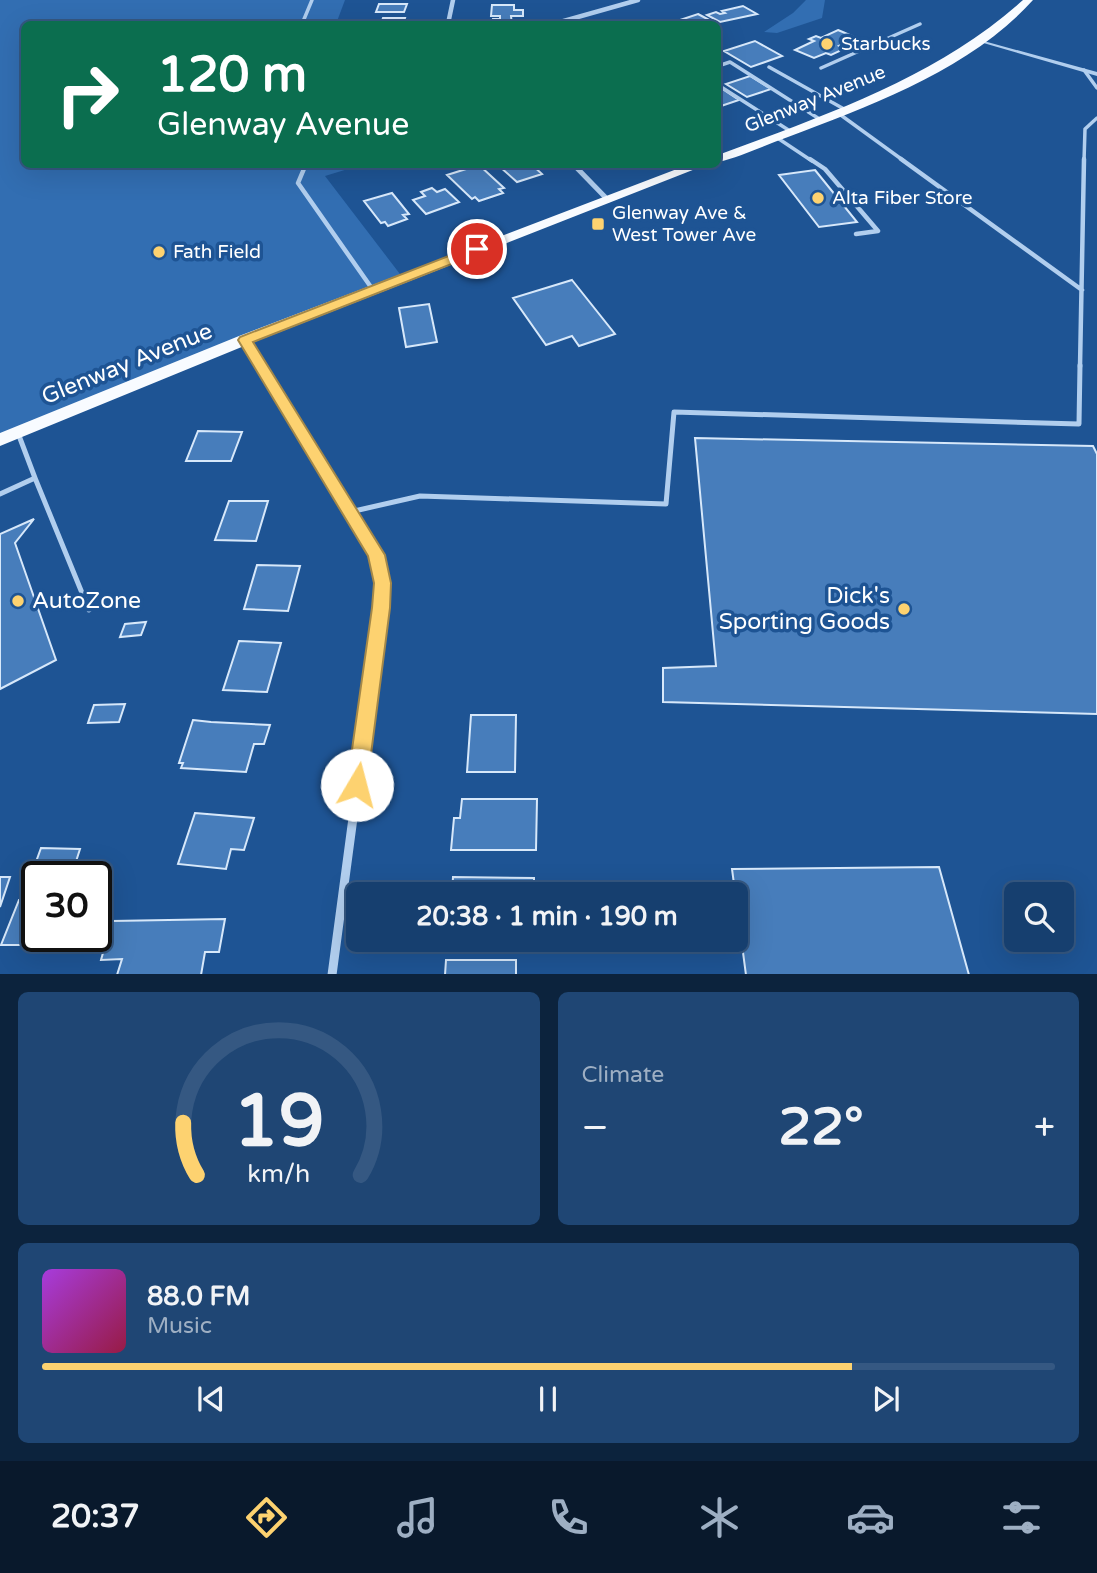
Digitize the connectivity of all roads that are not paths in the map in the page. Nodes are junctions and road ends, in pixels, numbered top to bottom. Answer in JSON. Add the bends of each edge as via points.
{"nodes":[{"id":1,"x":313,"y":0,"type":"edge"},
{"id":2,"x":453,"y":0,"type":"edge"},
{"id":3,"x":638,"y":0,"type":"edge"},
{"id":4,"x":1028,"y":0,"type":"edge"},
{"id":5,"x":303,"y":21,"type":"edge"},
{"id":6,"x":449,"y":21,"type":"edge"},
{"id":7,"x":564,"y":21,"type":"edge"},
{"id":8,"x":920,"y":24,"type":"dead end"},
{"id":9,"x":982,"y":41,"type":"junction"},
{"id":10,"x":721,"y":65,"type":"edge"},
{"id":11,"x":769,"y":67,"type":"dead end"},
{"id":12,"x":821,"y":68,"type":"dead end"},
{"id":13,"x":1084,"y":70,"type":"junction"},
{"id":14,"x":1097,"y":74,"type":"edge"},
{"id":15,"x":721,"y":87,"type":"edge"},
{"id":16,"x":1097,"y":88,"type":"edge"},
{"id":17,"x":841,"y":111,"type":"junction"},
{"id":18,"x":1097,"y":118,"type":"edge"},
{"id":19,"x":821,"y":120,"type":"junction"},
{"id":20,"x":790,"y":131,"type":"junction"},
{"id":21,"x":776,"y":137,"type":"junction"},
{"id":22,"x":721,"y":158,"type":"edge"},
{"id":23,"x":304,"y":168,"type":"edge"},
{"id":24,"x":577,"y":168,"type":"edge"},
{"id":25,"x":692,"y":168,"type":"edge"},
{"id":26,"x":608,"y":200,"type":"junction"},
{"id":27,"x":856,"y":234,"type":"dead end"},
{"id":28,"x":373,"y":290,"type":"junction"},
{"id":29,"x":1082,"y":290,"type":"junction"},
{"id":30,"x":244,"y":340,"type":"junction"},
{"id":31,"x":18,"y":433,"type":"junction"},
{"id":32,"x":0,"y":440,"type":"edge"},
{"id":33,"x":35,"y":478,"type":"junction"},
{"id":34,"x":0,"y":494,"type":"edge"},
{"id":35,"x":349,"y":512,"type":"junction"},
{"id":36,"x":89,"y":610,"type":"dead end"},
{"id":37,"x":332,"y":974,"type":"edge"}],
"edges":[{"from":1,"to":5,"type":"lane"},
{"from":2,"to":6,"type":"street"},
{"from":3,"to":7,"type":"street"},
{"from":4,"to":9,"type":"main road","name":"Glenway Avenue"},
{"from":8,"to":12,"type":"lane"},
{"from":9,"to":13,"type":"street"},
{"from":9,"to":17,"type":"main road","name":"Glenway Avenue"},
{"from":10,"to":19,"type":"lane","via":[[730,62]]},
{"from":11,"to":17,"type":"lane"},
{"from":13,"to":14,"type":"street"},
{"from":13,"to":16,"type":"lane"},
{"from":15,"to":20,"type":"lane"},
{"from":17,"to":19,"type":"main road","name":"Glenway Avenue"},
{"from":17,"to":29,"type":"lane"},
{"from":18,"to":29,"type":"lane","via":[[1085,129]]},
{"from":19,"to":20,"type":"main road","name":"Glenway Avenue"},
{"from":20,"to":21,"type":"main road","name":"Glenway Avenue"},
{"from":21,"to":22,"type":"main road","name":"Glenway Avenue"},
{"from":21,"to":27,"type":"lane","via":[[825,169],[878,230]]},
{"from":23,"to":28,"type":"lane","via":[[298,183]]},
{"from":24,"to":26,"type":"street"},
{"from":25,"to":26,"type":"main road","name":"Glenway Avenue"},
{"from":26,"to":28,"type":"main road","name":"Glenway Avenue"},
{"from":28,"to":30,"type":"main road","name":"Glenway Avenue"},
{"from":29,"to":35,"type":"lane","via":[[1079,424],[674,412],[666,504],[420,496]]},
{"from":30,"to":31,"type":"main road","name":"Glenway Avenue"},
{"from":30,"to":35,"type":"street"},
{"from":31,"to":32,"type":"main road","name":"Glenway Avenue"},
{"from":31,"to":33,"type":"lane"},
{"from":33,"to":34,"type":"lane"},
{"from":33,"to":36,"type":"lane"},
{"from":35,"to":37,"type":"street","via":[[376,555],[382,596]]}]}
